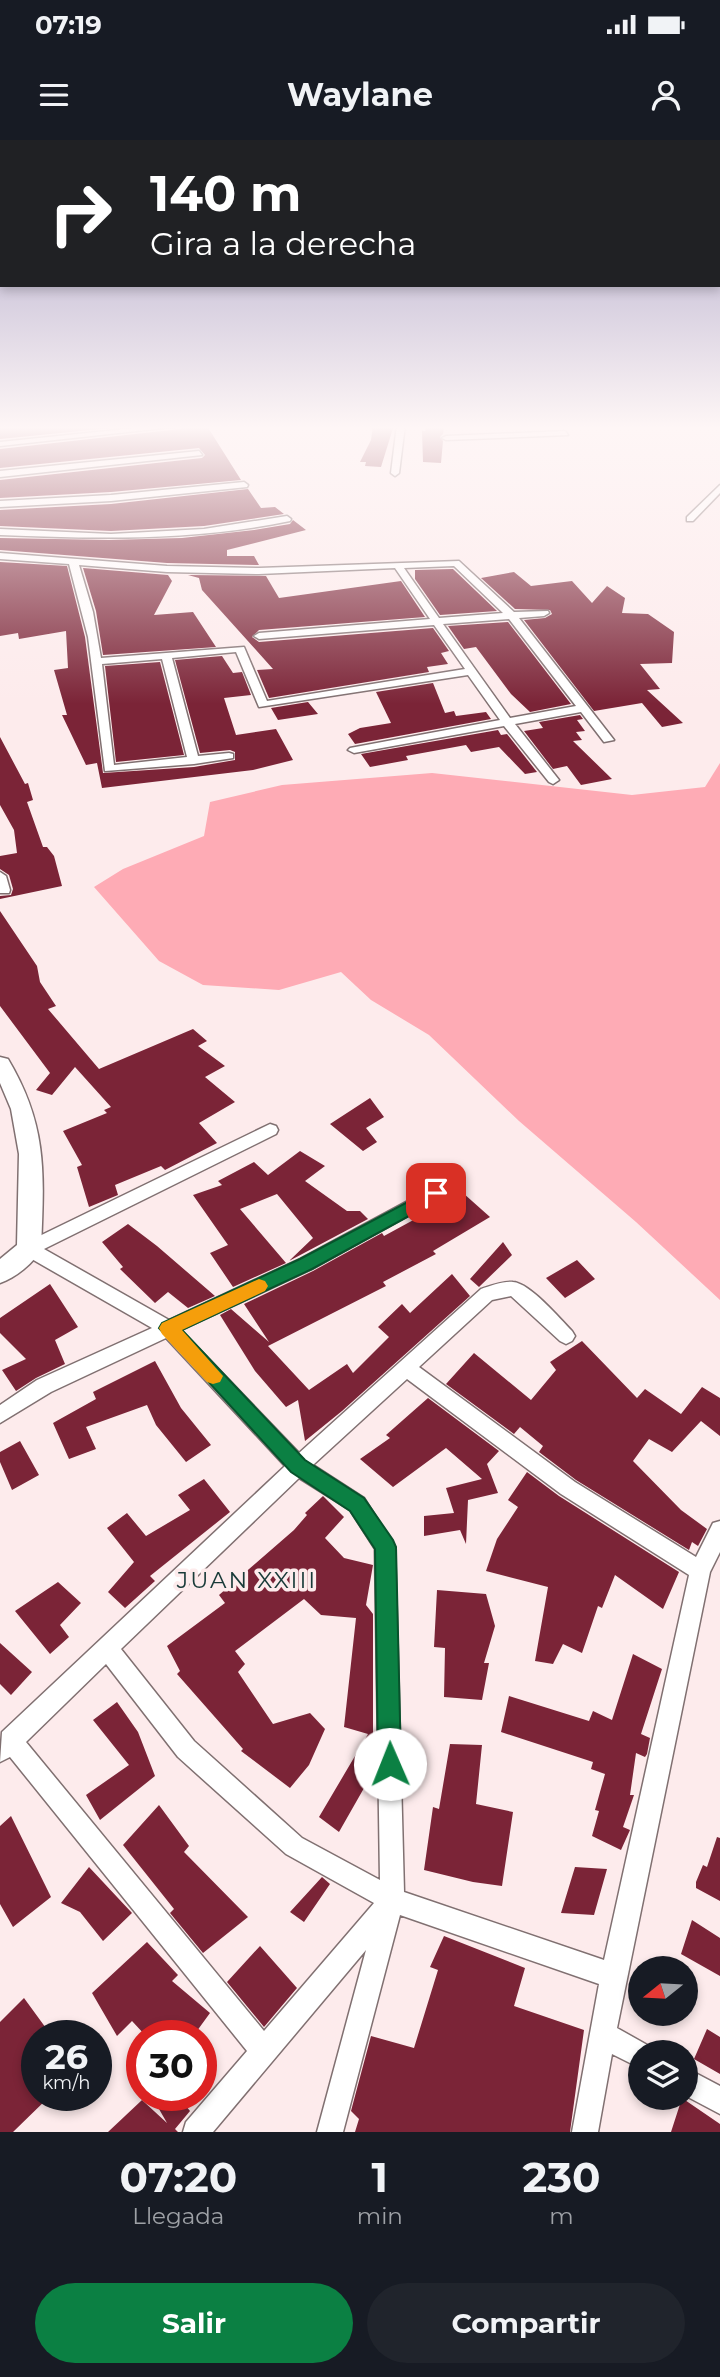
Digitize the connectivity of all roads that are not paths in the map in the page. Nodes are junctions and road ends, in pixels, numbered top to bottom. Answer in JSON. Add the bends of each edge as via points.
{"nodes":[{"id":1,"x":287,"y":519,"type":"dead end"},
{"id":2,"x":0,"y":532,"type":"edge"},
{"id":3,"x":0,"y":556,"type":"edge"},
{"id":4,"x":73,"y":561,"type":"junction"},
{"id":5,"x":397,"y":565,"type":"junction"},
{"id":6,"x":544,"y":612,"type":"dead end"},
{"id":7,"x":511,"y":615,"type":"junction"},
{"id":8,"x":437,"y":621,"type":"junction"},
{"id":9,"x":259,"y":636,"type":"dead end"},
{"id":10,"x":166,"y":655,"type":"junction"},
{"id":11,"x":97,"y":661,"type":"junction"},
{"id":12,"x":471,"y":671,"type":"junction"},
{"id":13,"x":585,"y":708,"type":"junction"},
{"id":14,"x":507,"y":722,"type":"junction"},
{"id":15,"x":608,"y":740,"type":"dead end"},
{"id":16,"x":354,"y":750,"type":"dead end"},
{"id":17,"x":229,"y":757,"type":"dead end"},
{"id":18,"x":194,"y":761,"type":"junction"},
{"id":19,"x":553,"y":780,"type":"dead end"},
{"id":20,"x":0,"y":876,"type":"edge"},
{"id":21,"x":4,"y":890,"type":"dead end"},
{"id":22,"x":0,"y":1064,"type":"edge"},
{"id":23,"x":270,"y":1130,"type":"dead end"},
{"id":24,"x":436,"y":1193,"type":"dead end"},
{"id":25,"x":29,"y":1249,"type":"junction"},
{"id":26,"x":0,"y":1273,"type":"edge"},
{"id":27,"x":168,"y":1328,"type":"junction"},
{"id":28,"x":566,"y":1336,"type":"dead end"},
{"id":29,"x":406,"y":1368,"type":"junction"},
{"id":30,"x":0,"y":1415,"type":"edge"},
{"id":31,"x":298,"y":1466,"type":"junction"},
{"id":32,"x":720,"y":1530,"type":"edge"},
{"id":33,"x":700,"y":1572,"type":"junction"},
{"id":34,"x":106,"y":1647,"type":"junction"},
{"id":35,"x":5,"y":1746,"type":"edge"},
{"id":36,"x":392,"y":1899,"type":"junction"},
{"id":37,"x":613,"y":1976,"type":"junction"},
{"id":38,"x":601,"y":2033,"type":"junction"},
{"id":39,"x":628,"y":2048,"type":"edge"},
{"id":40,"x":264,"y":2051,"type":"junction"},
{"id":41,"x":698,"y":2088,"type":"edge"},
{"id":42,"x":720,"y":2101,"type":"edge"},
{"id":43,"x":196,"y":2132,"type":"edge"},
{"id":44,"x":330,"y":2132,"type":"edge"},
{"id":45,"x":585,"y":2132,"type":"edge"}],
"edges":[{"from":1,"to":2,"type":"street","via":[[204,532],[111,537]]},
{"from":3,"to":4,"type":"street"},
{"from":4,"to":5,"type":"street","via":[[259,571]]},
{"from":4,"to":11,"type":"street","via":[[84,590]]},
{"from":5,"to":7,"type":"street","via":[[456,564]]},
{"from":5,"to":8,"type":"street"},
{"from":6,"to":7,"type":"street"},
{"from":7,"to":8,"type":"street"},
{"from":7,"to":13,"type":"street"},
{"from":8,"to":9,"type":"street"},
{"from":8,"to":12,"type":"street"},
{"from":10,"to":11,"type":"street"},
{"from":10,"to":12,"type":"street","via":[[240,649],[263,705]]},
{"from":10,"to":18,"type":"street"},
{"from":11,"to":18,"type":"street","via":[[109,769]]},
{"from":12,"to":14,"type":"street"},
{"from":13,"to":14,"type":"street"},
{"from":13,"to":15,"type":"street"},
{"from":14,"to":16,"type":"street"},
{"from":14,"to":19,"type":"street"},
{"from":17,"to":18,"type":"street"},
{"from":20,"to":21,"type":"street"},
{"from":22,"to":25,"type":"main road","via":[[29,1125],[33,1167]]},
{"from":23,"to":25,"type":"street"},
{"from":24,"to":27,"type":"street","via":[[306,1264]]},
{"from":25,"to":26,"type":"main road"},
{"from":25,"to":27,"type":"street"},
{"from":27,"to":30,"type":"street","via":[[44,1386]]},
{"from":27,"to":31,"type":"street"},
{"from":28,"to":29,"type":"street","via":[[525,1296],[513,1289],[503,1290],[487,1294]]},
{"from":29,"to":31,"type":"street"},
{"from":29,"to":33,"type":"street","via":[[568,1488]]},
{"from":31,"to":34,"type":"street"},
{"from":31,"to":36,"type":"street","via":[[357,1504],[385,1547]]},
{"from":32,"to":33,"type":"street"},
{"from":33,"to":37,"type":"street"},
{"from":34,"to":35,"type":"street"},
{"from":34,"to":36,"type":"street","via":[[186,1749],[294,1846]]},
{"from":35,"to":40,"type":"street"},
{"from":36,"to":37,"type":"street"},
{"from":36,"to":40,"type":"street"},
{"from":36,"to":44,"type":"street"},
{"from":37,"to":38,"type":"street"},
{"from":38,"to":39,"type":"street"},
{"from":38,"to":45,"type":"street"},
{"from":40,"to":43,"type":"street"},
{"from":41,"to":42,"type":"street"}]}
